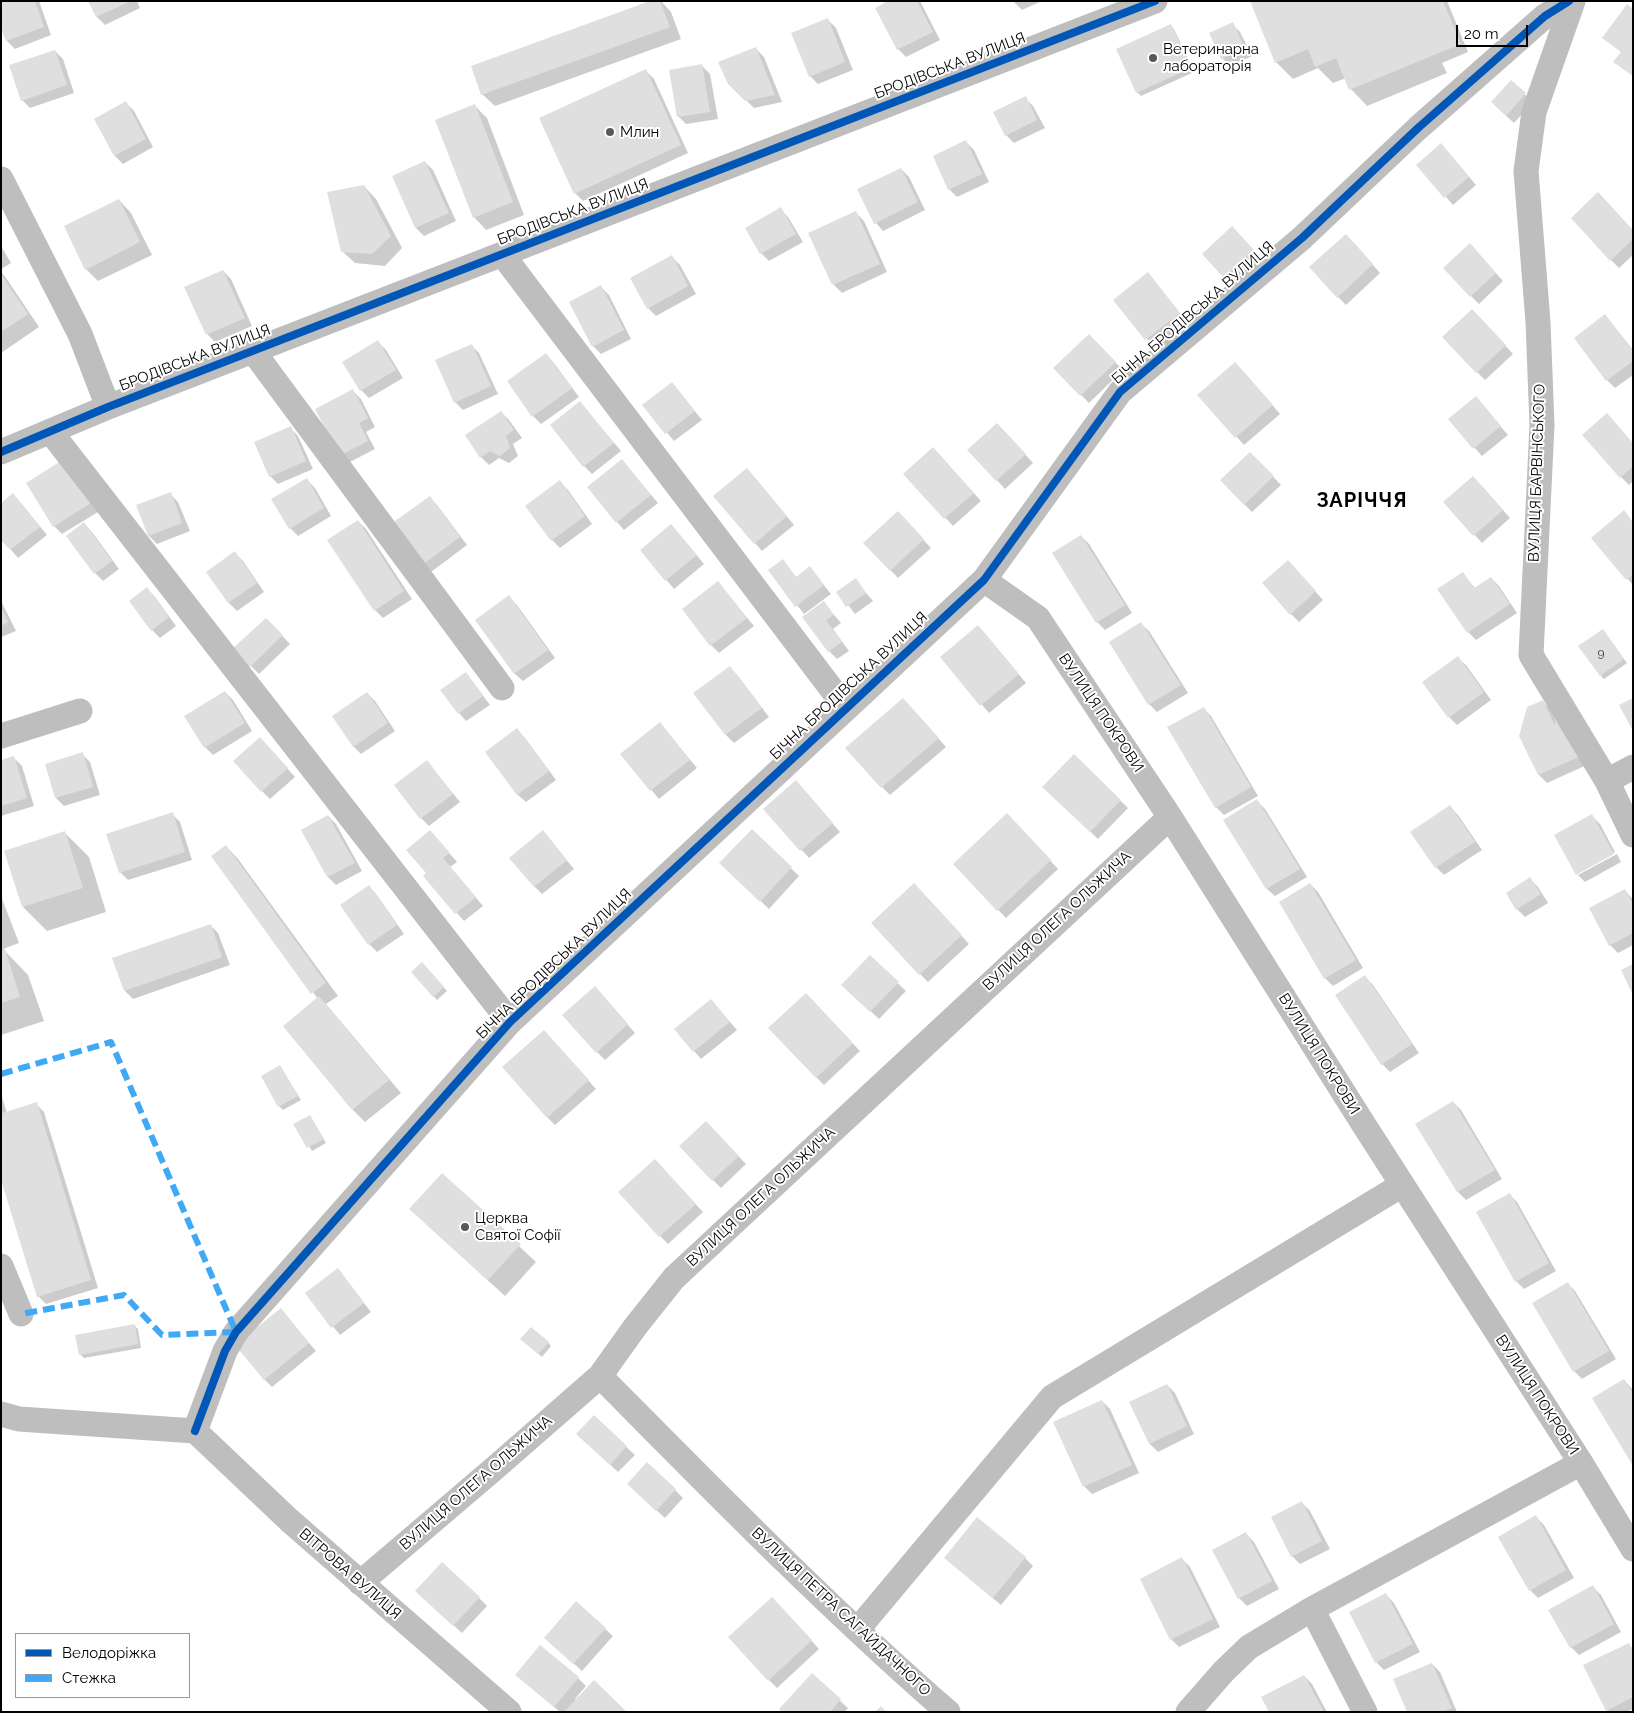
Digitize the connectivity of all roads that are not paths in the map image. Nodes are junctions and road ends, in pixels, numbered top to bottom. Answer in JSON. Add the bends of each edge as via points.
{"nodes":[{"id":1,"x":1155,"y":1,"type":"edge"},
{"id":2,"x":1569,"y":1,"type":"edge"},
{"id":3,"x":1573,"y":1,"type":"edge"},
{"id":4,"x":1,"y":179,"type":"edge"},
{"id":5,"x":502,"y":254,"type":"junction"},
{"id":6,"x":253,"y":351,"type":"junction"},
{"id":7,"x":108,"y":407,"type":"junction"},
{"id":8,"x":50,"y":431,"type":"junction"},
{"id":9,"x":1,"y":452,"type":"edge"},
{"id":10,"x":984,"y":580,"type":"junction"},
{"id":11,"x":502,"y":688,"type":"dead end"},
{"id":12,"x":846,"y":708,"type":"junction"},
{"id":13,"x":80,"y":711,"type":"dead end"},
{"id":14,"x":1,"y":736,"type":"edge"},
{"id":15,"x":1633,"y":767,"type":"edge"},
{"id":16,"x":1607,"y":781,"type":"junction"},
{"id":17,"x":1170,"y":817,"type":"junction"},
{"id":18,"x":1633,"y":835,"type":"edge"},
{"id":19,"x":510,"y":1022,"type":"junction"},
{"id":20,"x":1402,"y":1185,"type":"junction"},
{"id":21,"x":1,"y":1266,"type":"edge"},
{"id":22,"x":21,"y":1314,"type":"dead end"},
{"id":23,"x":600,"y":1376,"type":"junction"},
{"id":24,"x":1,"y":1414,"type":"edge"},
{"id":25,"x":195,"y":1431,"type":"junction"},
{"id":26,"x":1581,"y":1463,"type":"junction"},
{"id":27,"x":1633,"y":1549,"type":"edge"},
{"id":28,"x":360,"y":1582,"type":"junction"},
{"id":29,"x":1312,"y":1609,"type":"junction"},
{"id":30,"x":858,"y":1629,"type":"junction"},
{"id":31,"x":509,"y":1712,"type":"edge"},
{"id":32,"x":948,"y":1712,"type":"edge"},
{"id":33,"x":1188,"y":1712,"type":"edge"},
{"id":34,"x":1365,"y":1712,"type":"edge"}],
"edges":[{"from":1,"to":5,"type":"street","name":"БРОДІВСЬКА ВУЛИЦЯ"},
{"from":2,"to":10,"type":"street","name":"БІЧНА БРОДІВСЬКА ВУЛИЦЯ","via":[[1545,16],[1418,128],[1302,238],[1120,392]]},
{"from":3,"to":16,"type":"street","name":"ВУЛИЦЯ БАРВІНСЬКОГО","via":[[1534,112],[1526,171],[1542,425],[1531,655]]},
{"from":4,"to":7,"type":"street","via":[[80,334]]},
{"from":5,"to":6,"type":"street","name":"БРОДІВСЬКА ВУЛИЦЯ"},
{"from":5,"to":12,"type":"street"},
{"from":6,"to":7,"type":"street","name":"БРОДІВСЬКА ВУЛИЦЯ"},
{"from":6,"to":11,"type":"street"},
{"from":7,"to":8,"type":"street","name":"БРОДІВСЬКА ВУЛИЦЯ"},
{"from":8,"to":9,"type":"street","name":"БРОДІВСЬКА ВУЛИЦЯ"},
{"from":8,"to":19,"type":"street"},
{"from":10,"to":12,"type":"street","name":"БІЧНА БРОДІВСЬКА ВУЛИЦЯ"},
{"from":10,"to":17,"type":"street","name":"ВУЛИЦЯ ПОКРОВИ","via":[[1038,618]]},
{"from":12,"to":19,"type":"street","name":"БІЧНА БРОДІВСЬКА ВУЛИЦЯ"},
{"from":13,"to":14,"type":"street"},
{"from":15,"to":16,"type":"street"},
{"from":16,"to":18,"type":"street","name":"ВУЛИЦЯ БАРВІНСЬКОГО"},
{"from":17,"to":20,"type":"street","name":"ВУЛИЦЯ ПОКРОВИ"},
{"from":17,"to":23,"type":"street","name":"ВУЛИЦЯ ОЛЕГА ОЛЬЖИЧА","via":[[674,1278]]},
{"from":19,"to":25,"type":"street","name":"БІЧНА БРОДІВСЬКА ВУЛИЦЯ","via":[[236,1332],[225,1351]]},
{"from":20,"to":26,"type":"street","name":"ВУЛИЦЯ ПОКРОВИ"},
{"from":20,"to":30,"type":"street","via":[[1052,1397]]},
{"from":21,"to":22,"type":"street"},
{"from":23,"to":28,"type":"street","name":"ВУЛИЦЯ ОЛЕГА ОЛЬЖИЧА"},
{"from":23,"to":30,"type":"street","name":"ВУЛИЦЯ ПЕТРА САГАЙДАЧНОГО"},
{"from":24,"to":25,"type":"street","via":[[19,1419]]},
{"from":25,"to":28,"type":"street","name":"ВІТРОВА ВУЛИЦЯ"},
{"from":26,"to":27,"type":"street","name":"ВУЛИЦЯ ПОКРОВИ"},
{"from":26,"to":29,"type":"street"},
{"from":28,"to":31,"type":"street","name":"ВІТРОВА ВУЛИЦЯ"},
{"from":29,"to":33,"type":"street","via":[[1249,1647]]},
{"from":29,"to":34,"type":"street"},
{"from":30,"to":32,"type":"street","name":"ВУЛИЦЯ ПЕТРА САГАЙДАЧНОГО"}]}
